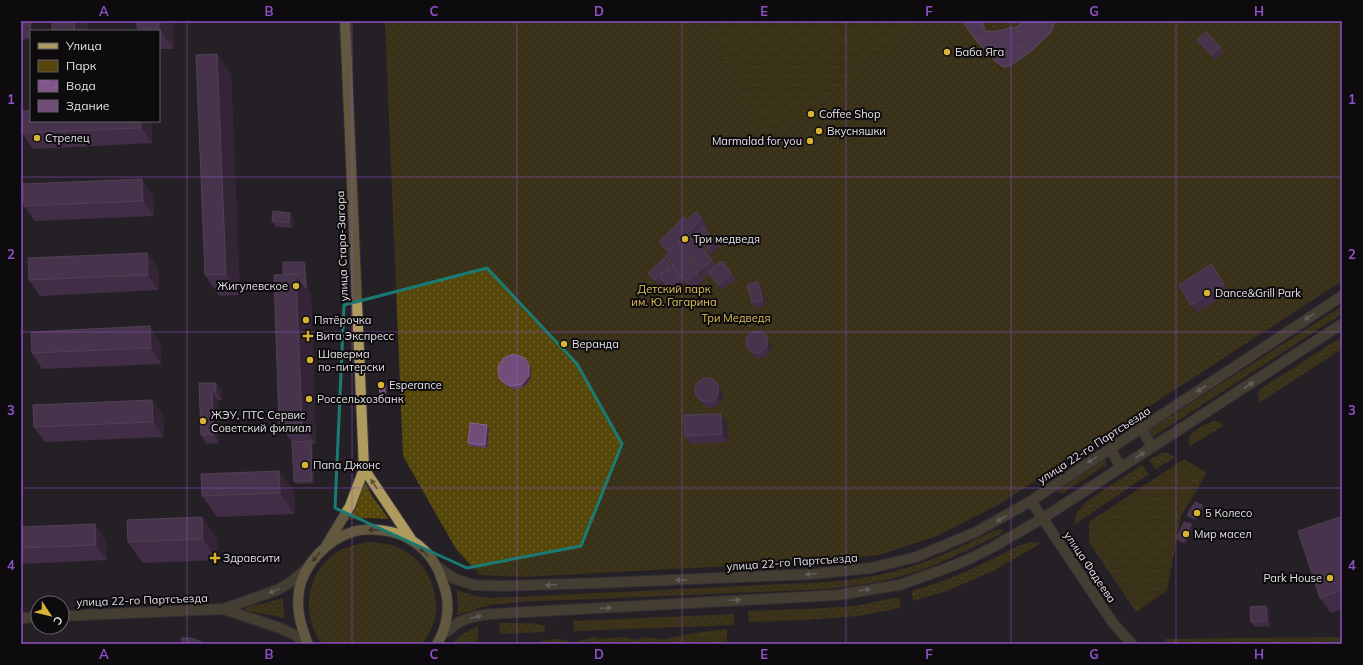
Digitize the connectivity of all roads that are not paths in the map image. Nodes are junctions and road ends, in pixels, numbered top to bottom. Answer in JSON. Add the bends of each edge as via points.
{"nodes":[{"id":1,"x":345,"y":21,"type":"edge"},
{"id":2,"x":1342,"y":296,"type":"edge"},
{"id":3,"x":1342,"y":324,"type":"edge"},
{"id":4,"x":1141,"y":428,"type":"junction"},
{"id":5,"x":1152,"y":447,"type":"junction"},
{"id":6,"x":1110,"y":449,"type":"junction"},
{"id":7,"x":1121,"y":467,"type":"junction"},
{"id":8,"x":364,"y":469,"type":"junction"},
{"id":9,"x":1031,"y":501,"type":"junction"},
{"id":10,"x":1043,"y":518,"type":"junction"},
{"id":11,"x":411,"y":540,"type":"junction"},
{"id":12,"x":326,"y":546,"type":"junction"},
{"id":13,"x":436,"y":566,"type":"junction"},
{"id":14,"x":306,"y":569,"type":"junction"},
{"id":15,"x":223,"y":609,"type":"junction"},
{"id":16,"x":70,"y":616,"type":"edge"},
{"id":17,"x":440,"y":640,"type":"edge"},
{"id":18,"x":308,"y":644,"type":"edge"},
{"id":19,"x":1132,"y":644,"type":"edge"}],
"edges":[{"from":1,"to":8,"type":"main road","name":"улица Стара-Загора"},
{"from":2,"to":4,"type":"street","name":"улица 22-го Партсъезда","one_way":true},
{"from":5,"to":3,"type":"street","one_way":true},
{"from":4,"to":5,"type":"street"},
{"from":4,"to":6,"type":"street","name":"улица 22-го Партсъезда"},
{"from":7,"to":5,"type":"street","one_way":true},
{"from":6,"to":7,"type":"street"},
{"from":6,"to":9,"type":"street","name":"улица 22-го Партсъезда","one_way":true},
{"from":7,"to":10,"type":"street"},
{"from":11,"to":8,"type":"main road","one_way":true},
{"from":8,"to":12,"type":"main road","name":"улица Стара-Загора","via":[[350,506]]},
{"from":9,"to":10,"type":"street","name":"улица Фадеева"},
{"from":9,"to":13,"type":"street","name":"улица 22-го Партсъезда","one_way":true,"via":[[955,541],[916,557],[871,568],[814,574],[502,586],[474,585],[455,579]]},
{"from":17,"to":10,"type":"street","one_way":true,"via":[[459,622],[491,614],[838,595],[899,584],[967,560]]},
{"from":10,"to":19,"type":"street","name":"улица Фадеева","via":[[1113,623]]},
{"from":11,"to":12,"type":"main road","one_way":true,"via":[[398,534],[377,530],[352,532]]},
{"from":13,"to":11,"type":"main road","one_way":true},
{"from":12,"to":14,"type":"main road","one_way":true},
{"from":13,"to":17,"type":"main road","via":[[446,590],[448,614]]},
{"from":14,"to":15,"type":"street","name":"улица 22-го Партсъезда","one_way":true,"via":[[277,590]]},
{"from":14,"to":18,"type":"main road","via":[[299,590],[299,619]]},
{"from":15,"to":16,"type":"street","name":"улица 22-го Партсъезда"},
{"from":15,"to":18,"type":"street","name":"улица 22-го Партсъезда","via":[[280,628]]}]}
